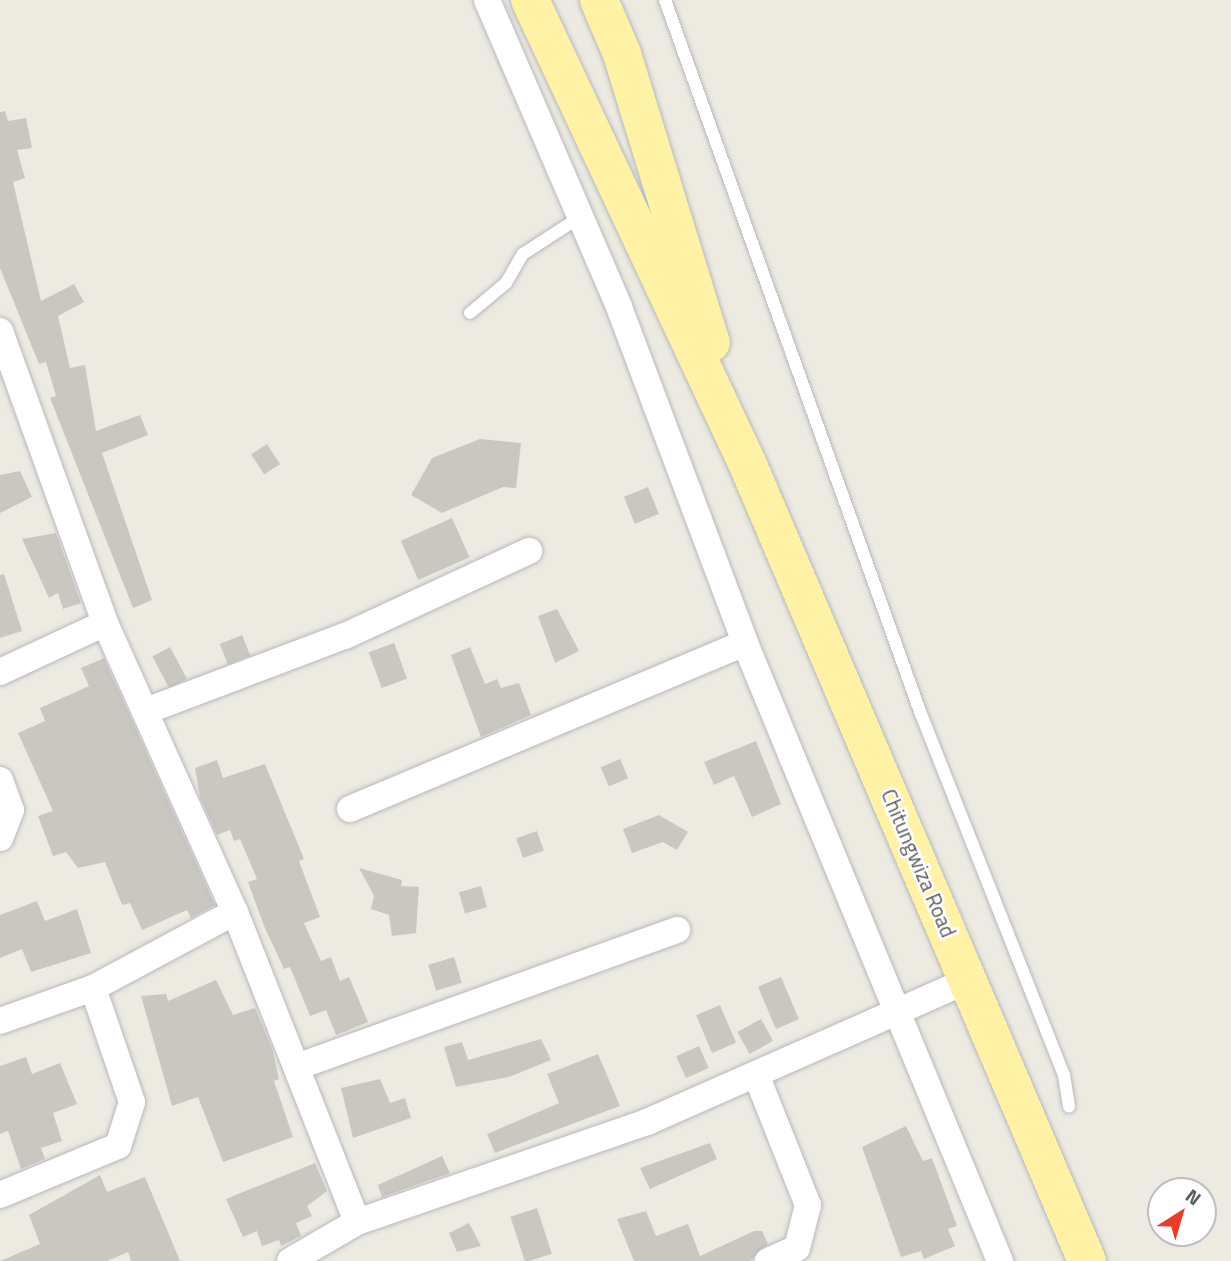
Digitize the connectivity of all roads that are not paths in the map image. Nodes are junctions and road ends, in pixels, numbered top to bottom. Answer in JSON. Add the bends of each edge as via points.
{"nodes":[{"id":1,"x":487,"y":0,"type":"edge"},
{"id":2,"x":530,"y":0,"type":"edge"},
{"id":3,"x":599,"y":0,"type":"edge"},
{"id":4,"x":665,"y":0,"type":"edge"},
{"id":5,"x":580,"y":217,"type":"junction"},
{"id":6,"x":470,"y":313,"type":"dead end"},
{"id":7,"x":0,"y":331,"type":"edge"},
{"id":8,"x":748,"y":465,"type":"junction"},
{"id":9,"x":529,"y":551,"type":"dead end"},
{"id":10,"x":105,"y":624,"type":"junction"},
{"id":11,"x":745,"y":643,"type":"junction"},
{"id":12,"x":0,"y":672,"type":"edge"},
{"id":13,"x":146,"y":711,"type":"junction"},
{"id":14,"x":0,"y":780,"type":"edge"},
{"id":15,"x":351,"y":809,"type":"dead end"},
{"id":16,"x":0,"y":838,"type":"edge"},
{"id":17,"x":235,"y":912,"type":"junction"},
{"id":18,"x":677,"y":930,"type":"dead end"},
{"id":19,"x":969,"y":981,"type":"junction"},
{"id":20,"x":93,"y":988,"type":"junction"},
{"id":21,"x":896,"y":1012,"type":"junction"},
{"id":22,"x":0,"y":1021,"type":"edge"},
{"id":23,"x":299,"y":1066,"type":"junction"},
{"id":24,"x":757,"y":1077,"type":"junction"},
{"id":25,"x":1069,"y":1107,"type":"dead end"},
{"id":26,"x":0,"y":1195,"type":"edge"},
{"id":27,"x":357,"y":1222,"type":"junction"},
{"id":28,"x":290,"y":1261,"type":"edge"},
{"id":29,"x":768,"y":1261,"type":"edge"},
{"id":30,"x":1000,"y":1261,"type":"edge"},
{"id":31,"x":1087,"y":1261,"type":"edge"}],
"edges":[{"from":1,"to":5,"type":"street"},
{"from":2,"to":8,"type":"main road"},
{"from":3,"to":8,"type":"main road","via":[[622,54]]},
{"from":4,"to":25,"type":"lane","via":[[917,701],[1064,1074]]},
{"from":5,"to":6,"type":"lane","via":[[523,254],[506,283]]},
{"from":5,"to":11,"type":"street"},
{"from":7,"to":10,"type":"street"},
{"from":8,"to":19,"type":"main road","name":"Chitungwiza Road"},
{"from":9,"to":13,"type":"street","via":[[345,636]]},
{"from":10,"to":12,"type":"street"},
{"from":10,"to":13,"type":"street"},
{"from":11,"to":15,"type":"street"},
{"from":11,"to":21,"type":"street"},
{"from":13,"to":17,"type":"street"},
{"from":14,"to":16,"type":"street","via":[[11,810]]},
{"from":17,"to":20,"type":"street"},
{"from":17,"to":23,"type":"street"},
{"from":18,"to":23,"type":"street"},
{"from":19,"to":21,"type":"street"},
{"from":19,"to":31,"type":"main road","name":"Chitungwiza Road"},
{"from":20,"to":22,"type":"street"},
{"from":20,"to":26,"type":"street","via":[[132,1102],[118,1146]]},
{"from":21,"to":24,"type":"street"},
{"from":21,"to":30,"type":"street"},
{"from":23,"to":27,"type":"street"},
{"from":24,"to":27,"type":"street","via":[[648,1122]]},
{"from":24,"to":29,"type":"street","via":[[808,1205],[797,1248]]},
{"from":27,"to":28,"type":"street"}]}
